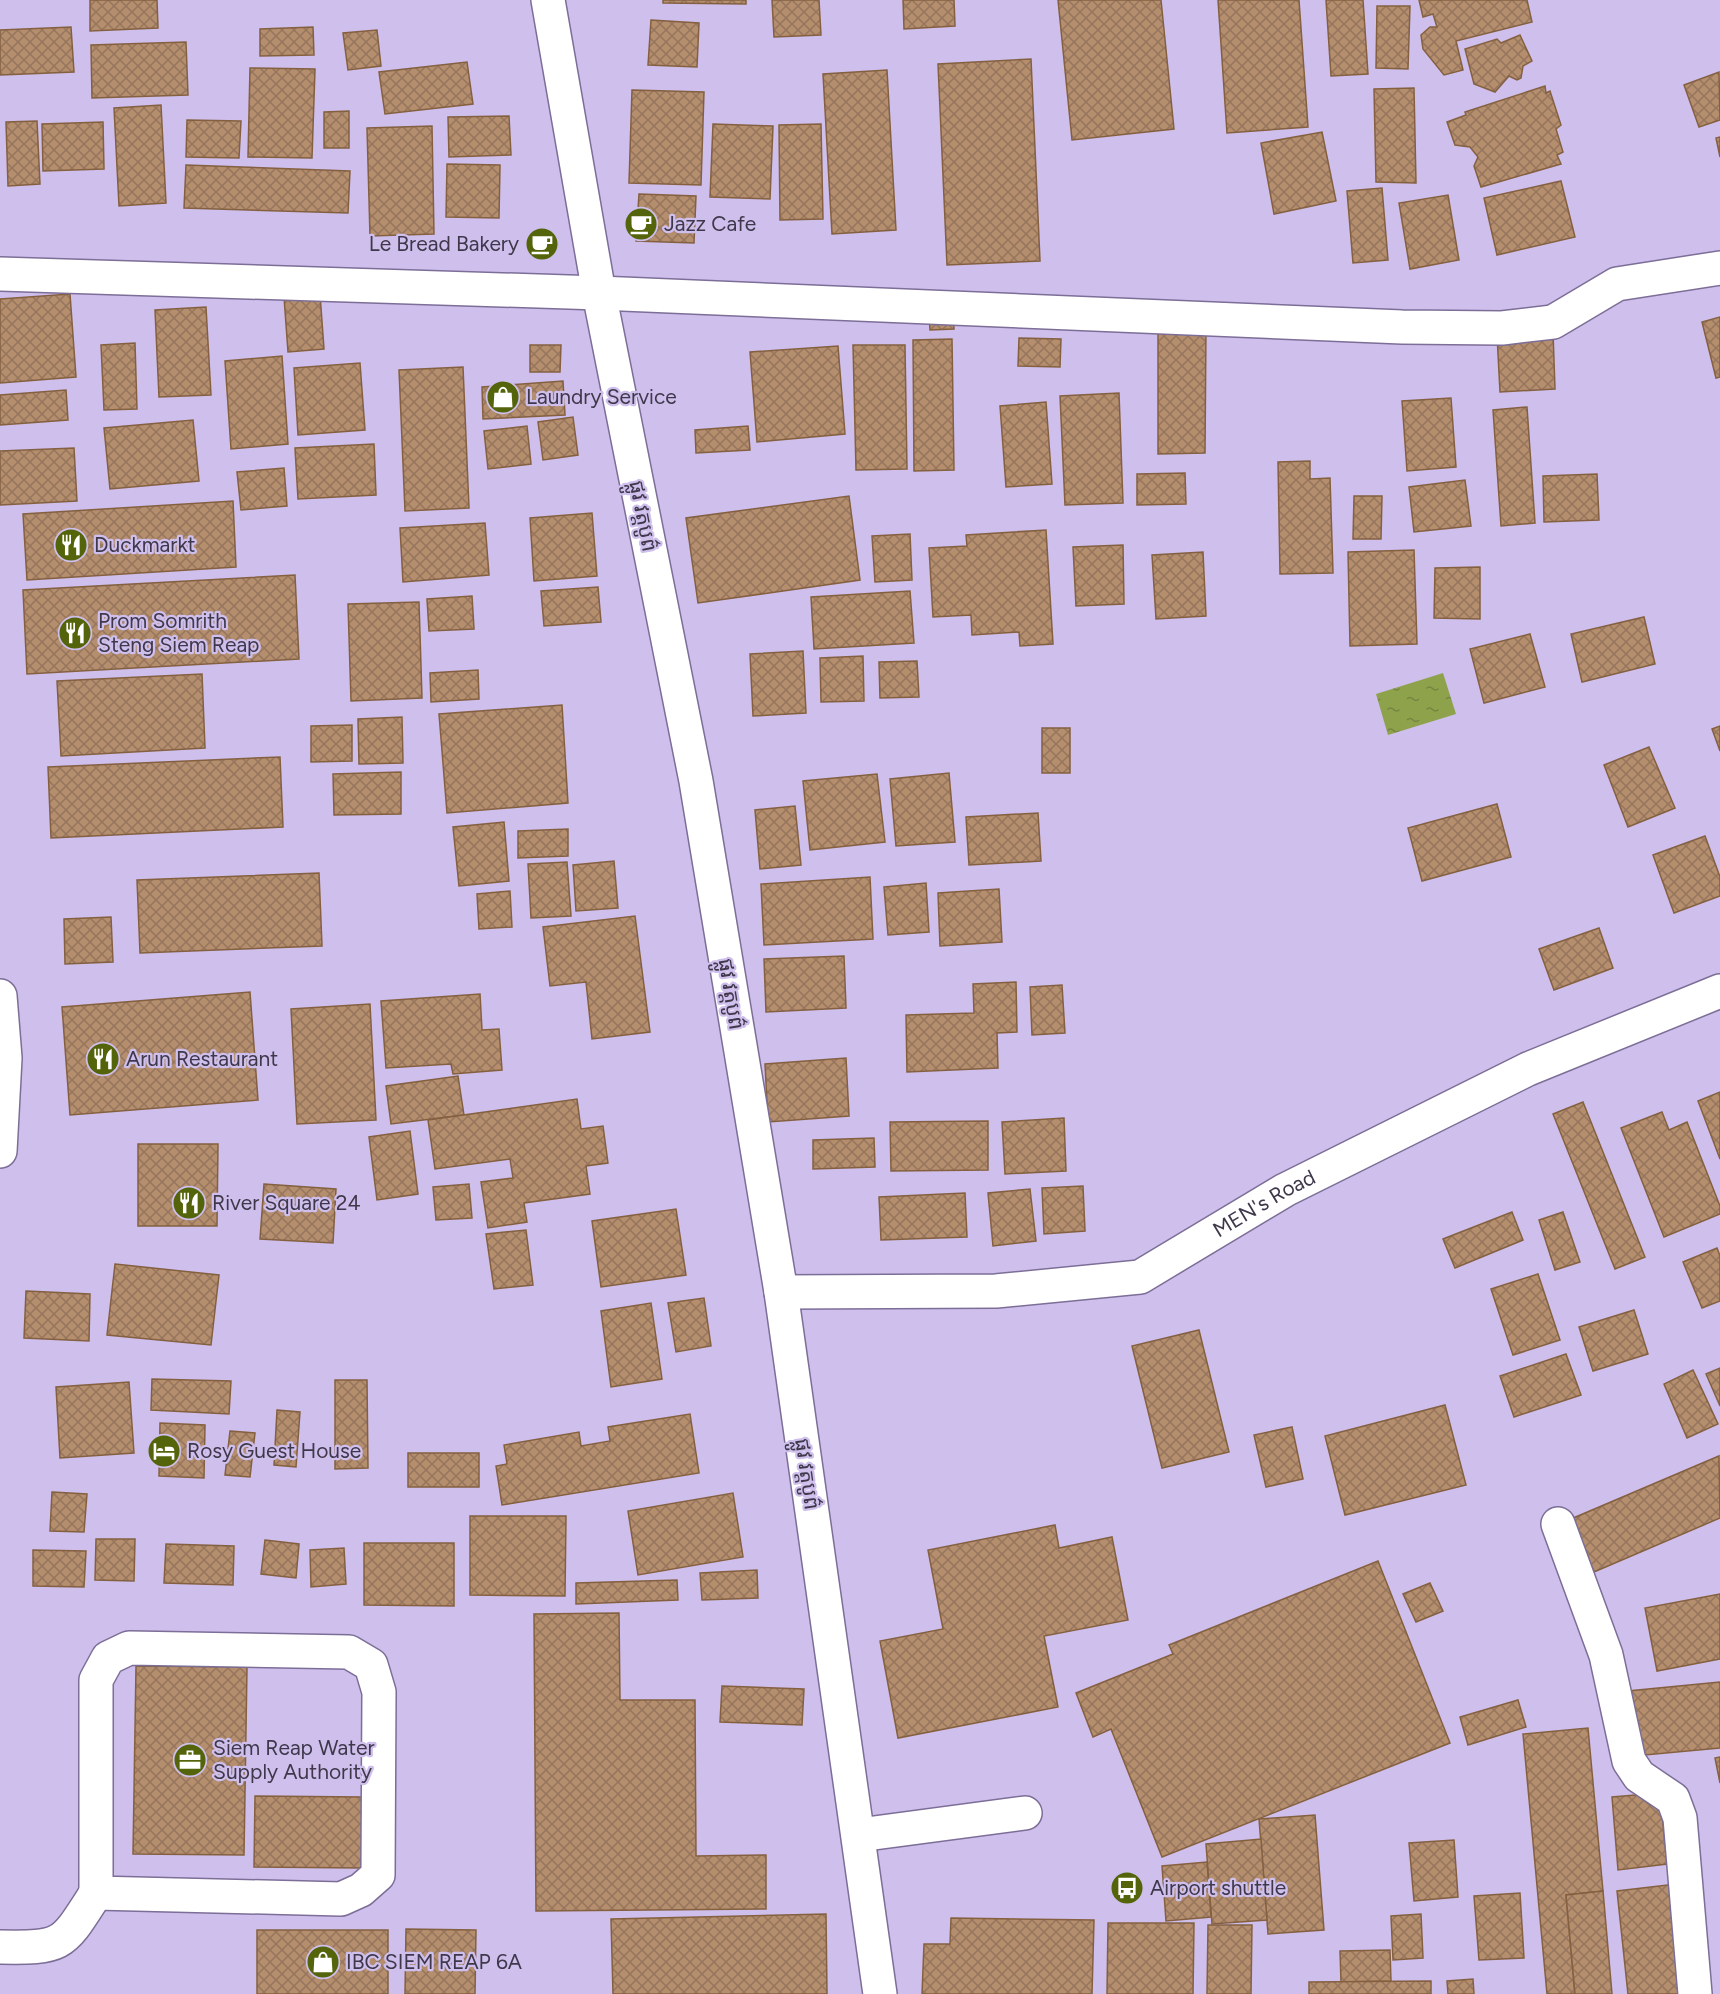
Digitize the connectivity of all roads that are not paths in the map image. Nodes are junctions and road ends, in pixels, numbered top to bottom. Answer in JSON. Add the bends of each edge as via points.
{"nodes":[{"id":1,"x":548,"y":0,"type":"edge"},
{"id":2,"x":1720,"y":268,"type":"edge"},
{"id":3,"x":0,"y":274,"type":"edge"},
{"id":4,"x":599,"y":293,"type":"junction"},
{"id":5,"x":1720,"y":991,"type":"edge"},
{"id":6,"x":0,"y":996,"type":"edge"},
{"id":7,"x":0,"y":1151,"type":"edge"},
{"id":8,"x":781,"y":1292,"type":"junction"},
{"id":9,"x":1558,"y":1524,"type":"dead end"},
{"id":10,"x":1025,"y":1813,"type":"dead end"},
{"id":11,"x":859,"y":1835,"type":"junction"},
{"id":12,"x":96,"y":1893,"type":"junction"},
{"id":13,"x":0,"y":1947,"type":"edge"},
{"id":14,"x":880,"y":1994,"type":"edge"},
{"id":15,"x":1695,"y":1994,"type":"edge"}],
"edges":[{"from":1,"to":4,"type":"street","name":"ផ្លូវ វត្តបូព៌"},
{"from":2,"to":4,"type":"street","via":[[1617,284],[1553,322],[1502,328]]},
{"from":3,"to":4,"type":"street"},
{"from":4,"to":8,"type":"street","name":"ផ្លូវ វត្តបូព៌","via":[[696,781]]},
{"from":5,"to":8,"type":"street","name":"MEN's Road","via":[[1528,1069],[1285,1190],[1140,1277],[996,1291]]},
{"from":6,"to":7,"type":"street","via":[[5,1058]]},
{"from":8,"to":11,"type":"street","name":"ផ្លូវ វត្តបូព៌"},
{"from":9,"to":15,"type":"street","via":[[1604,1645],[1629,1761],[1639,1776],[1673,1799],[1680,1818]]},
{"from":10,"to":11,"type":"street"},
{"from":11,"to":14,"type":"street","name":"ផ្លូវ វត្តបូព៌"},
{"from":12,"to":12,"type":"street","via":[[96,1680],[108,1658],[129,1648],[350,1652],[371,1665],[379,1692],[378,1875],[361,1890],[341,1899]]},
{"from":12,"to":13,"type":"street","via":[[68,1936],[47,1947]]}]}
